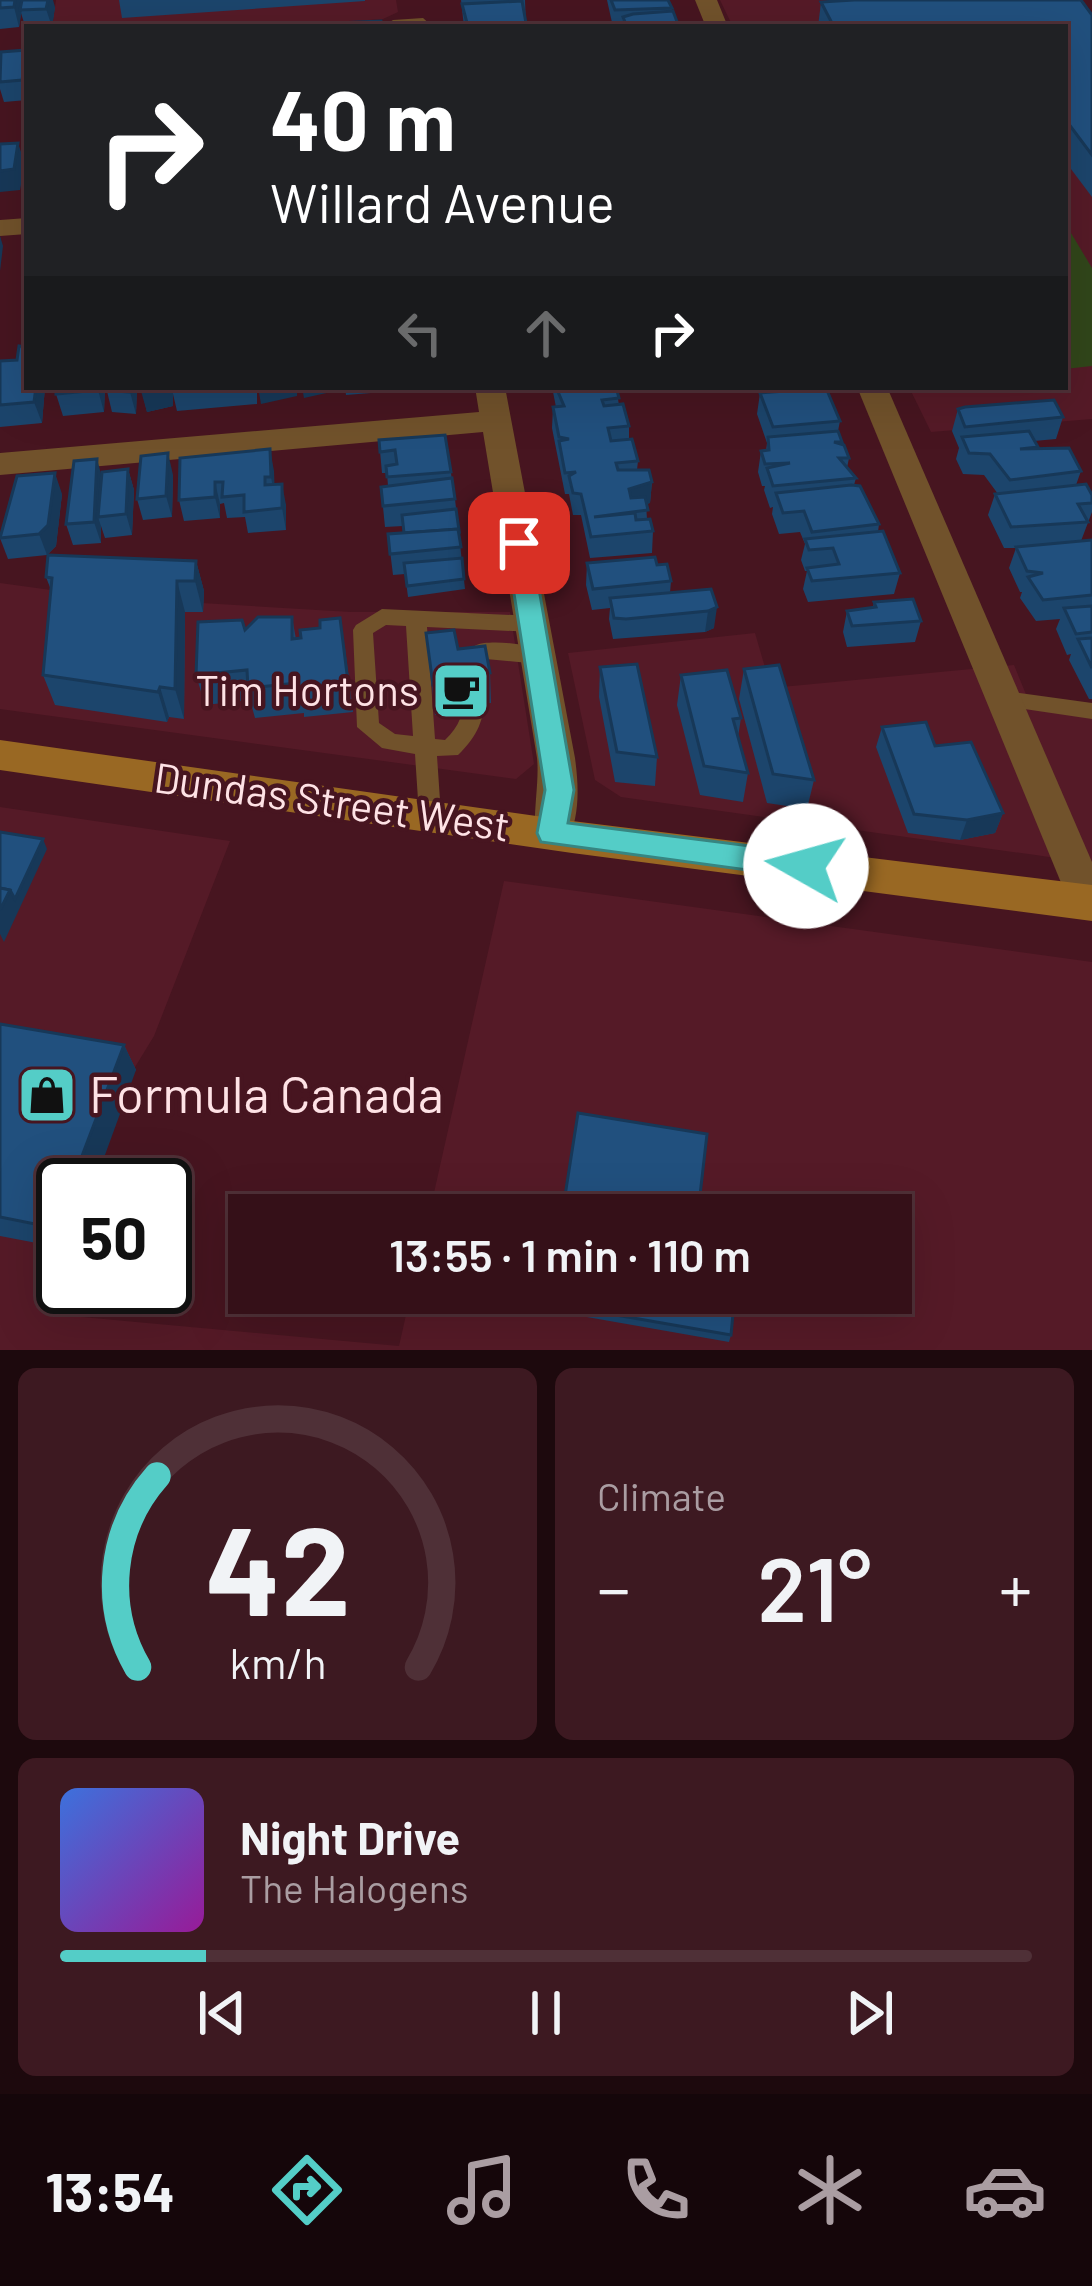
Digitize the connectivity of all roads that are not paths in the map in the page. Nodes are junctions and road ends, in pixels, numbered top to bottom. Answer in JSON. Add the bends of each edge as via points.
{"nodes":[{"id":1,"x":491,"y":390,"type":"edge"},
{"id":2,"x":873,"y":390,"type":"edge"},
{"id":3,"x":496,"y":421,"type":"junction"},
{"id":4,"x":0,"y":464,"type":"edge"},
{"id":5,"x":416,"y":621,"type":"junction"},
{"id":6,"x":537,"y":640,"type":"junction"},
{"id":7,"x":1006,"y":699,"type":"junction"},
{"id":8,"x":1092,"y":711,"type":"edge"},
{"id":9,"x":425,"y":747,"type":"junction"},
{"id":10,"x":0,"y":754,"type":"edge"},
{"id":11,"x":430,"y":815,"type":"junction"},
{"id":12,"x":551,"y":833,"type":"junction"},
{"id":13,"x":1090,"y":902,"type":"edge"}],
"edges":[{"from":1,"to":3,"type":"street"},
{"from":2,"to":7,"type":"street"},
{"from":3,"to":4,"type":"street"},
{"from":3,"to":6,"type":"street"},
{"from":5,"to":6,"type":"lane"},
{"from":5,"to":9,"type":"lane"},
{"from":5,"to":9,"type":"lane","via":[[382,617],[363,630],[361,653],[368,727],[390,742]]},
{"from":6,"to":9,"type":"lane","via":[[470,659],[472,730],[450,749]]},
{"from":6,"to":12,"type":"street","via":[[560,790]]},
{"from":7,"to":8,"type":"lane"},
{"from":7,"to":13,"type":"street"},
{"from":9,"to":11,"type":"lane"},
{"from":10,"to":11,"type":"main road","name":"Dundas Street West"},
{"from":11,"to":12,"type":"main road","name":"Dundas Street West"},
{"from":12,"to":13,"type":"main road","name":"Dundas Street West"}]}
